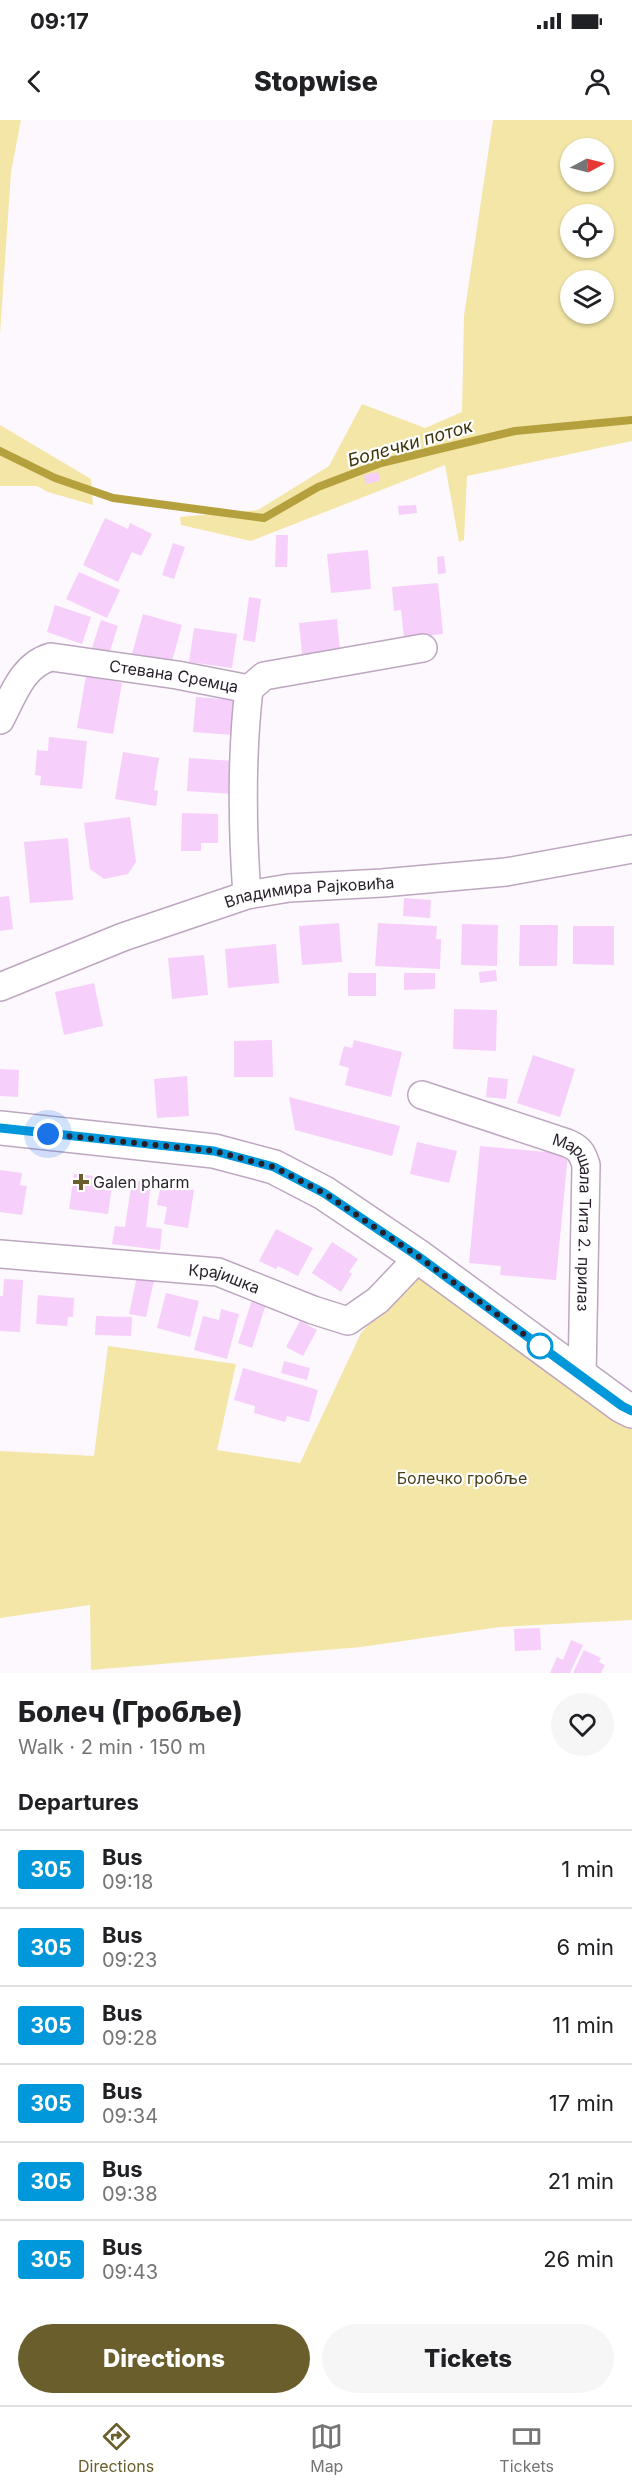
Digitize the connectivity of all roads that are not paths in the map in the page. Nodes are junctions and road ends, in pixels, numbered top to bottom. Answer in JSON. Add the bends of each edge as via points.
{"nodes":[{"id":1,"x":423,"y":648,"type":"dead end"},
{"id":2,"x":249,"y":689,"type":"junction"},
{"id":3,"x":0,"y":720,"type":"edge"},
{"id":4,"x":632,"y":849,"type":"edge"},
{"id":5,"x":247,"y":895,"type":"junction"},
{"id":6,"x":0,"y":987,"type":"edge"},
{"id":7,"x":422,"y":1095,"type":"dead end"},
{"id":8,"x":0,"y":1128,"type":"edge"},
{"id":9,"x":0,"y":1254,"type":"edge"},
{"id":10,"x":419,"y":1257,"type":"junction"},
{"id":11,"x":582,"y":1377,"type":"junction"},
{"id":12,"x":632,"y":1411,"type":"edge"}],
"edges":[{"from":1,"to":2,"type":"street","via":[[264,676]]},
{"from":2,"to":3,"type":"street","name":"Стевана Сремца","via":[[51,657],[28,670]]},
{"from":2,"to":5,"type":"street","name":"Стевана Сремца","via":[[242,789]]},
{"from":4,"to":5,"type":"street","name":"Владимира Рајковића","via":[[506,872],[289,888]]},
{"from":5,"to":6,"type":"street","name":"Владимира Рајковића","via":[[123,937]]},
{"from":7,"to":11,"type":"street","name":"Маршала Тита 2. прилаз","via":[[567,1143],[583,1153],[586,1165]]},
{"from":8,"to":10,"type":"street","via":[[214,1151],[274,1167],[324,1193]]},
{"from":9,"to":10,"type":"street","name":"Крајишка","via":[[218,1272],[348,1321],[378,1300]]},
{"from":10,"to":11,"type":"street"},
{"from":11,"to":12,"type":"street"}]}
